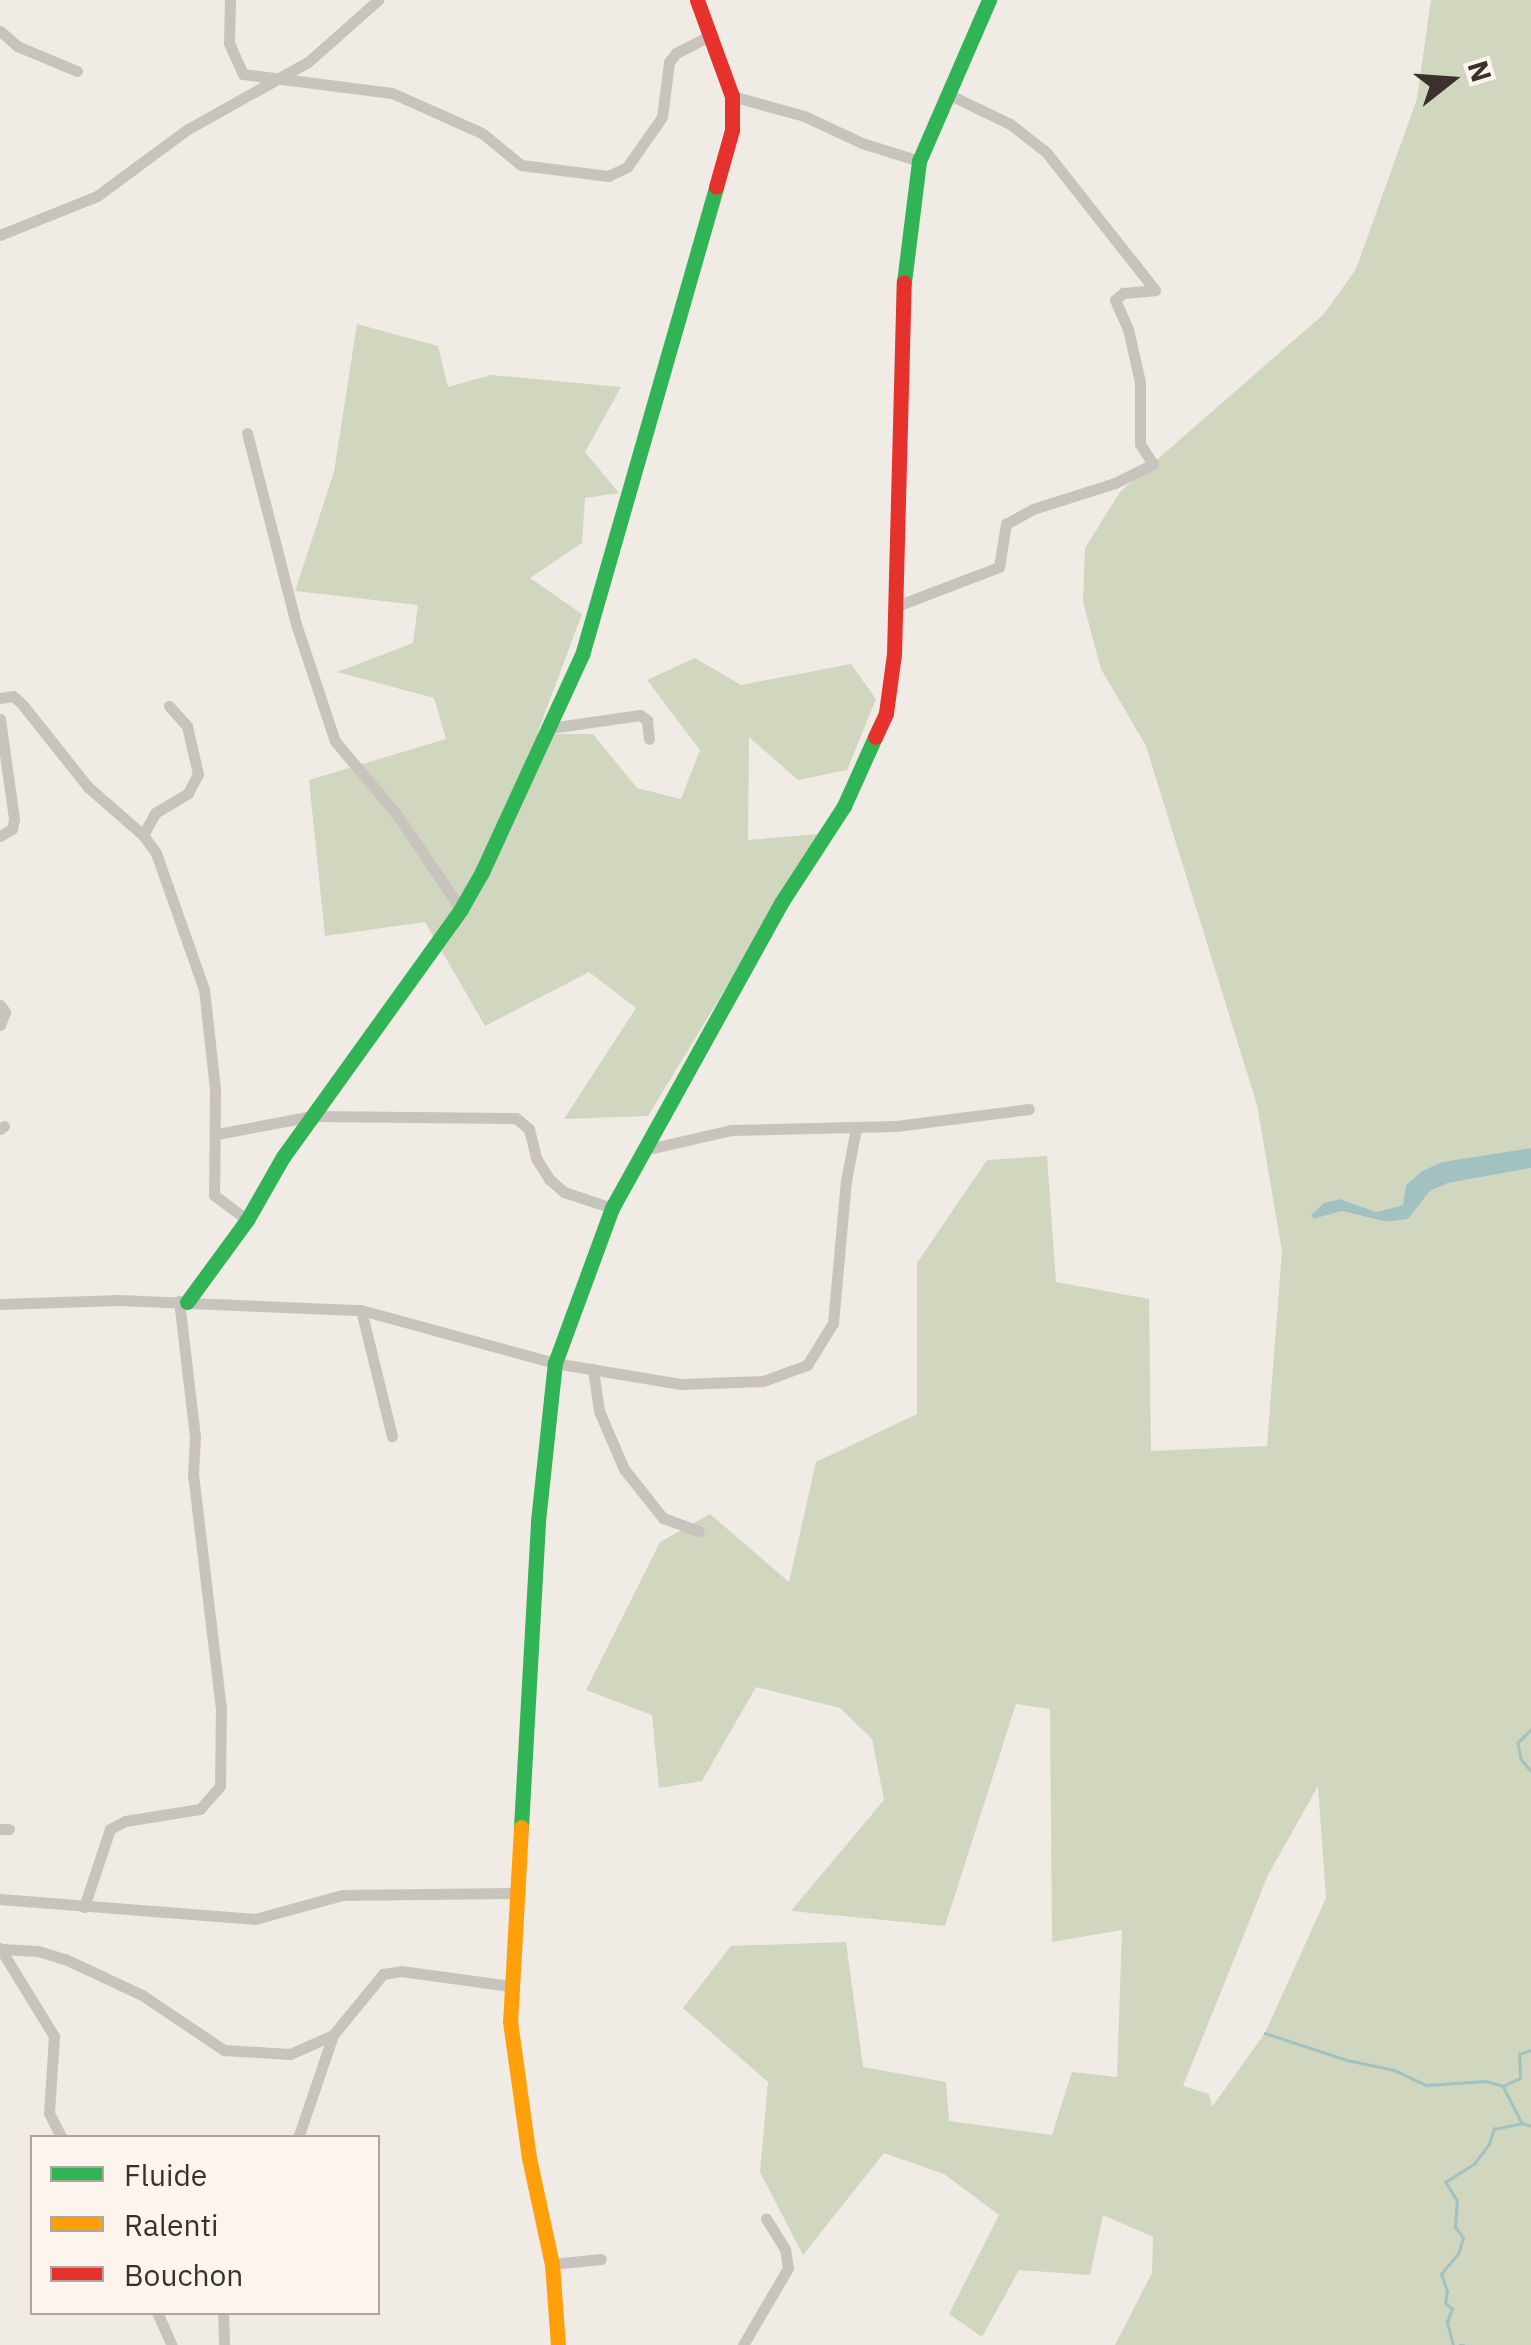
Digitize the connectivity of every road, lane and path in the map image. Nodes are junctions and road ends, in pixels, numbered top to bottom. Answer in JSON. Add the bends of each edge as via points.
{"nodes":[{"id":1,"x":230,"y":0,"type":"edge"},
{"id":2,"x":378,"y":0,"type":"edge"},
{"id":3,"x":697,"y":0,"type":"edge"},
{"id":4,"x":989,"y":0,"type":"edge"},
{"id":5,"x":0,"y":31,"type":"edge"},
{"id":6,"x":710,"y":36,"type":"junction"},
{"id":7,"x":77,"y":71,"type":"dead end"},
{"id":8,"x":274,"y":81,"type":"junction"},
{"id":9,"x":950,"y":95,"type":"junction"},
{"id":10,"x":732,"y":96,"type":"junction"},
{"id":11,"x":919,"y":161,"type":"junction"},
{"id":12,"x":0,"y":235,"type":"edge"},
{"id":13,"x":246,"y":433,"type":"dead end"},
{"id":14,"x":894,"y":606,"type":"junction"},
{"id":15,"x":0,"y":698,"type":"edge"},
{"id":16,"x":169,"y":706,"type":"dead end"},
{"id":17,"x":0,"y":719,"type":"edge"},
{"id":18,"x":550,"y":728,"type":"junction"},
{"id":19,"x":649,"y":739,"type":"dead end"},
{"id":20,"x":143,"y":834,"type":"junction"},
{"id":21,"x":0,"y":836,"type":"edge"},
{"id":22,"x":460,"y":908,"type":"junction"},
{"id":23,"x":0,"y":1006,"type":"edge"},
{"id":24,"x":0,"y":1025,"type":"edge"},
{"id":25,"x":1029,"y":1109,"type":"dead end"},
{"id":26,"x":312,"y":1116,"type":"junction"},
{"id":27,"x":856,"y":1128,"type":"junction"},
{"id":28,"x":217,"y":1134,"type":"junction"},
{"id":29,"x":644,"y":1150,"type":"junction"},
{"id":30,"x":612,"y":1208,"type":"junction"},
{"id":31,"x":247,"y":1220,"type":"junction"},
{"id":32,"x":183,"y":1302,"type":"junction"},
{"id":33,"x":0,"y":1304,"type":"edge"},
{"id":34,"x":361,"y":1310,"type":"junction"},
{"id":35,"x":555,"y":1364,"type":"junction"},
{"id":36,"x":593,"y":1369,"type":"junction"},
{"id":37,"x":392,"y":1436,"type":"dead end"},
{"id":38,"x":699,"y":1531,"type":"dead end"},
{"id":39,"x":518,"y":1893,"type":"junction"},
{"id":40,"x":0,"y":1898,"type":"edge"},
{"id":41,"x":84,"y":1906,"type":"junction"},
{"id":42,"x":0,"y":1949,"type":"edge"},
{"id":43,"x":511,"y":1986,"type":"junction"},
{"id":44,"x":333,"y":2035,"type":"junction"},
{"id":45,"x":60,"y":2135,"type":"edge"},
{"id":46,"x":299,"y":2135,"type":"edge"},
{"id":47,"x":766,"y":2218,"type":"dead end"},
{"id":48,"x":601,"y":2258,"type":"dead end"},
{"id":49,"x":552,"y":2264,"type":"junction"},
{"id":50,"x":158,"y":2315,"type":"edge"},
{"id":51,"x":223,"y":2315,"type":"edge"},
{"id":52,"x":172,"y":2345,"type":"edge"},
{"id":53,"x":224,"y":2345,"type":"edge"},
{"id":54,"x":558,"y":2345,"type":"edge"},
{"id":55,"x":743,"y":2345,"type":"edge"}],
"edges":[{"from":1,"to":8,"type":"street","via":[[229,44],[243,74]]},
{"from":2,"to":8,"type":"street","via":[[344,34]]},
{"from":3,"to":6,"type":"street"},
{"from":4,"to":9,"type":"street"},
{"from":5,"to":7,"type":"street","via":[[17,46]]},
{"from":6,"to":8,"type":"street","via":[[668,62],[662,118],[628,166],[608,176],[521,165],[482,133],[392,93]]},
{"from":6,"to":10,"type":"street"},
{"from":8,"to":12,"type":"street","via":[[188,130],[97,196]]},
{"from":9,"to":11,"type":"street"},
{"from":9,"to":14,"type":"street","via":[[1010,124],[1046,152],[1154,290],[1116,300],[1140,382],[1140,444],[1153,464],[1033,508],[1006,524],[999,567]]},
{"from":10,"to":11,"type":"street"},
{"from":10,"to":18,"type":"street","via":[[732,130],[710,217],[604,590]]},
{"from":11,"to":14,"type":"street","via":[[899,337]]},
{"from":13,"to":22,"type":"street","via":[[335,741],[398,815]]},
{"from":14,"to":29,"type":"street","via":[[892,689],[872,748]]},
{"from":15,"to":20,"type":"street","via":[[13,696],[22,704],[88,787]]},
{"from":16,"to":20,"type":"street","via":[[187,726],[198,774],[188,793],[156,813]]},
{"from":17,"to":21,"type":"street","via":[[14,819]]},
{"from":18,"to":19,"type":"street","via":[[640,715]]},
{"from":18,"to":22,"type":"street"},
{"from":20,"to":28,"type":"street","via":[[156,853],[204,989]]},
{"from":22,"to":26,"type":"street"},
{"from":23,"to":24,"type":"street"},
{"from":25,"to":27,"type":"street"},
{"from":26,"to":28,"type":"street"},
{"from":26,"to":30,"type":"street","via":[[516,1118],[529,1129],[548,1179],[564,1192]]},
{"from":26,"to":31,"type":"street"},
{"from":27,"to":29,"type":"street","via":[[731,1130]]},
{"from":27,"to":36,"type":"street","via":[[833,1322],[807,1365],[763,1381],[681,1384]]},
{"from":28,"to":31,"type":"street","via":[[214,1196]]},
{"from":29,"to":30,"type":"street"},
{"from":30,"to":35,"type":"street"},
{"from":31,"to":32,"type":"street"},
{"from":32,"to":33,"type":"street"},
{"from":32,"to":34,"type":"street"},
{"from":32,"to":41,"type":"street","via":[[193,1475],[221,1709],[220,1786],[200,1809],[110,1829]]},
{"from":34,"to":35,"type":"street"},
{"from":34,"to":37,"type":"street"},
{"from":35,"to":36,"type":"street"},
{"from":35,"to":39,"type":"street","via":[[538,1522]]},
{"from":36,"to":38,"type":"street","via":[[599,1410],[624,1469],[663,1518]]},
{"from":39,"to":41,"type":"street","via":[[342,1895],[255,1919]]},
{"from":39,"to":43,"type":"street"},
{"from":40,"to":41,"type":"street"},
{"from":42,"to":44,"type":"street","via":[[65,1959],[142,1996],[224,2050],[290,2054]]},
{"from":42,"to":45,"type":"street","via":[[54,2036],[49,2112]]},
{"from":43,"to":44,"type":"street","via":[[388,1972]]},
{"from":43,"to":49,"type":"street","via":[[516,2075]]},
{"from":44,"to":46,"type":"street"},
{"from":47,"to":55,"type":"street","via":[[788,2268]]},
{"from":48,"to":49,"type":"street"},
{"from":49,"to":54,"type":"street"},
{"from":50,"to":52,"type":"street"},
{"from":51,"to":53,"type":"street"}]}
